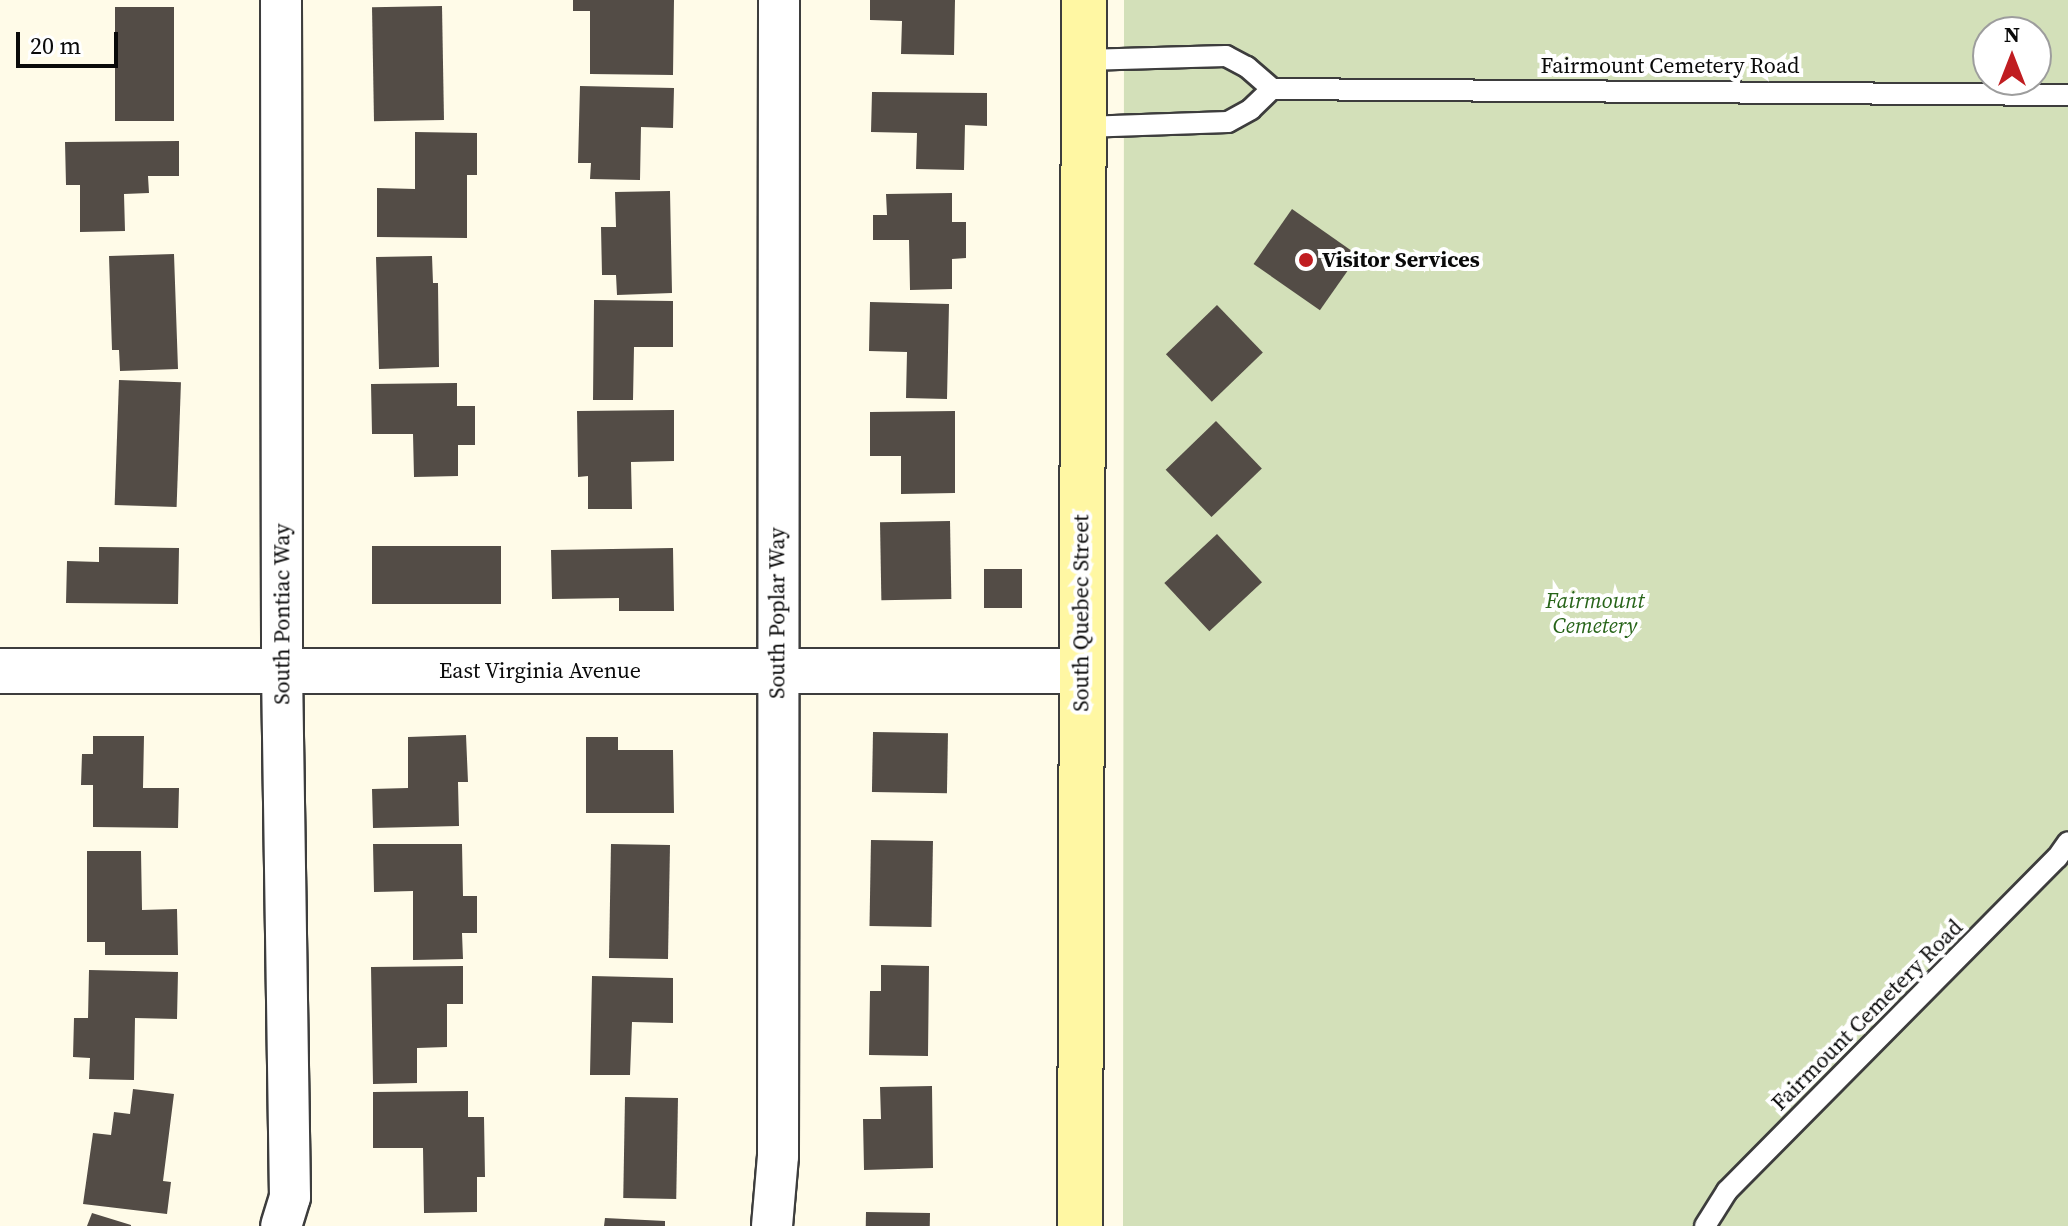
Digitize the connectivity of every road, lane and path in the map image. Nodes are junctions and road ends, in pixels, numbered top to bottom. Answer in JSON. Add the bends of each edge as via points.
{"nodes":[{"id":1,"x":281,"y":0,"type":"edge"},
{"id":2,"x":779,"y":0,"type":"edge"},
{"id":3,"x":1084,"y":0,"type":"edge"},
{"id":4,"x":1084,"y":60,"type":"junction"},
{"id":5,"x":1272,"y":89,"type":"junction"},
{"id":6,"x":2068,"y":95,"type":"edge"},
{"id":7,"x":1084,"y":127,"type":"junction"},
{"id":8,"x":282,"y":670,"type":"junction"},
{"id":9,"x":0,"y":671,"type":"edge"},
{"id":10,"x":777,"y":671,"type":"junction"},
{"id":11,"x":1081,"y":671,"type":"junction"},
{"id":12,"x":2068,"y":842,"type":"edge"},
{"id":13,"x":281,"y":1226,"type":"edge"},
{"id":14,"x":772,"y":1226,"type":"edge"},
{"id":15,"x":1080,"y":1226,"type":"edge"},
{"id":16,"x":1705,"y":1226,"type":"edge"}],
"edges":[{"from":1,"to":8,"type":"street","name":"South Pontiac Way"},
{"from":2,"to":10,"type":"street","name":"South Poplar Way"},
{"from":3,"to":4,"type":"main road","name":"South Quebec Street"},
{"from":4,"to":5,"type":"lane","via":[[1226,56]]},
{"from":4,"to":7,"type":"main road","name":"South Quebec Street"},
{"from":5,"to":6,"type":"lane","name":"Fairmount Cemetery Road"},
{"from":5,"to":7,"type":"lane","via":[[1228,122]]},
{"from":7,"to":11,"type":"main road","name":"South Quebec Street"},
{"from":8,"to":9,"type":"street","name":"East Virginia Avenue"},
{"from":8,"to":10,"type":"street","name":"East Virginia Avenue"},
{"from":8,"to":13,"type":"street","name":"South Pontiac Way","via":[[290,1197]]},
{"from":10,"to":11,"type":"street","name":"East Virginia Avenue"},
{"from":10,"to":14,"type":"street","name":"South Poplar Way","via":[[778,1156]]},
{"from":11,"to":15,"type":"main road","name":"South Quebec Street"},
{"from":12,"to":16,"type":"lane","name":"Fairmount Cemetery Road","via":[[1727,1191]]}]}
